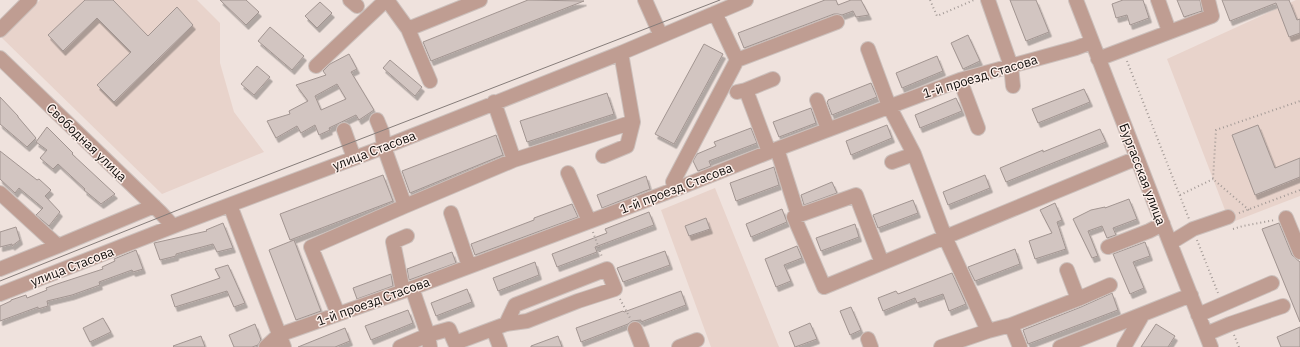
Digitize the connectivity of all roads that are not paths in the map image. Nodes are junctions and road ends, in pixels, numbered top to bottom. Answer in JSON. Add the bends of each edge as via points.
{"nodes":[{"id":1,"x":30,"y":0,"type":"edge"},
{"id":2,"x":387,"y":0,"type":"edge"},
{"id":3,"x":480,"y":0,"type":"edge"},
{"id":4,"x":645,"y":0,"type":"edge"},
{"id":5,"x":746,"y":0,"type":"edge"},
{"id":6,"x":988,"y":0,"type":"edge"},
{"id":7,"x":1076,"y":0,"type":"edge"},
{"id":8,"x":1158,"y":0,"type":"edge"},
{"id":9,"x":1208,"y":0,"type":"edge"},
{"id":10,"x":715,"y":13,"type":"junction"},
{"id":11,"x":837,"y":22,"type":"dead end"},
{"id":12,"x":408,"y":29,"type":"junction"},
{"id":13,"x":0,"y":30,"type":"edge"},
{"id":14,"x":1170,"y":31,"type":"junction"},
{"id":15,"x":661,"y":36,"type":"junction"},
{"id":16,"x":1092,"y":42,"type":"junction"},
{"id":17,"x":868,"y":49,"type":"dead end"},
{"id":18,"x":620,"y":53,"type":"junction"},
{"id":19,"x":0,"y":58,"type":"edge"},
{"id":20,"x":1098,"y":58,"type":"junction"},
{"id":21,"x":737,"y":60,"type":"junction"},
{"id":22,"x":316,"y":66,"type":"dead end"},
{"id":23,"x":1011,"y":66,"type":"junction"},
{"id":24,"x":773,"y":79,"type":"dead end"},
{"id":25,"x":430,"y":80,"type":"dead end"},
{"id":26,"x":960,"y":80,"type":"junction"},
{"id":27,"x":1013,"y":86,"type":"dead end"},
{"id":28,"x":817,"y":100,"type":"dead end"},
{"id":29,"x":494,"y":102,"type":"junction"},
{"id":30,"x":890,"y":106,"type":"junction"},
{"id":31,"x":377,"y":120,"type":"dead end"},
{"id":32,"x":633,"y":122,"type":"junction"},
{"id":33,"x":978,"y":128,"type":"dead end"},
{"id":34,"x":828,"y":129,"type":"junction"},
{"id":35,"x":344,"y":130,"type":"dead end"},
{"id":36,"x":384,"y":146,"type":"junction"},
{"id":37,"x":773,"y":151,"type":"junction"},
{"id":38,"x":914,"y":154,"type":"junction"},
{"id":39,"x":603,"y":156,"type":"dead end"},
{"id":40,"x":354,"y":158,"type":"junction"},
{"id":41,"x":1137,"y":158,"type":"junction"},
{"id":42,"x":514,"y":160,"type":"junction"},
{"id":43,"x":892,"y":162,"type":"dead end"},
{"id":44,"x":568,"y":173,"type":"dead end"},
{"id":45,"x":676,"y":189,"type":"junction"},
{"id":46,"x":0,"y":193,"type":"edge"},
{"id":47,"x":230,"y":205,"type":"junction"},
{"id":48,"x":154,"y":206,"type":"junction"},
{"id":49,"x":405,"y":206,"type":"junction"},
{"id":50,"x":451,"y":213,"type":"dead end"},
{"id":51,"x":794,"y":217,"type":"junction"},
{"id":52,"x":1286,"y":218,"type":"road end"},
{"id":53,"x":589,"y":221,"type":"junction"},
{"id":54,"x":1163,"y":224,"type":"junction"},
{"id":55,"x":1228,"y":224,"type":"road end"},
{"id":56,"x":173,"y":226,"type":"junction"},
{"id":57,"x":1297,"y":234,"type":"edge"},
{"id":58,"x":408,"y":236,"type":"dead end"},
{"id":59,"x":945,"y":237,"type":"junction"},
{"id":60,"x":1170,"y":243,"type":"junction"},
{"id":61,"x":58,"y":246,"type":"junction"},
{"id":62,"x":1108,"y":247,"type":"dead end"},
{"id":63,"x":1300,"y":252,"type":"edge"},
{"id":64,"x":882,"y":263,"type":"junction"},
{"id":65,"x":469,"y":266,"type":"junction"},
{"id":66,"x":0,"y":269,"type":"edge"},
{"id":67,"x":1067,"y":270,"type":"dead end"},
{"id":68,"x":573,"y":282,"type":"junction"},
{"id":69,"x":1272,"y":283,"type":"dead end"},
{"id":70,"x":1110,"y":285,"type":"dead end"},
{"id":71,"x":407,"y":289,"type":"junction"},
{"id":72,"x":0,"y":294,"type":"edge"},
{"id":73,"x":1191,"y":295,"type":"junction"},
{"id":74,"x":1078,"y":299,"type":"junction"},
{"id":75,"x":578,"y":301,"type":"junction"},
{"id":76,"x":1283,"y":306,"type":"dead end"},
{"id":77,"x":338,"y":314,"type":"junction"},
{"id":78,"x":1143,"y":314,"type":"junction"},
{"id":79,"x":1198,"y":315,"type":"junction"},
{"id":80,"x":1011,"y":325,"type":"junction"},
{"id":81,"x":499,"y":327,"type":"junction"},
{"id":82,"x":635,"y":329,"type":"road end"},
{"id":83,"x":988,"y":331,"type":"junction"},
{"id":84,"x":697,"y":340,"type":"dead end"},
{"id":85,"x":282,"y":341,"type":"edge"},
{"id":86,"x":429,"y":341,"type":"edge"},
{"id":87,"x":1209,"y":341,"type":"edge"},
{"id":88,"x":266,"y":347,"type":"edge"},
{"id":89,"x":400,"y":347,"type":"edge"},
{"id":90,"x":500,"y":347,"type":"edge"},
{"id":91,"x":642,"y":347,"type":"edge"},
{"id":92,"x":680,"y":347,"type":"edge"},
{"id":93,"x":941,"y":347,"type":"edge"},
{"id":94,"x":1020,"y":347,"type":"edge"},
{"id":95,"x":1060,"y":347,"type":"edge"},
{"id":96,"x":1124,"y":347,"type":"edge"}],
"edges":[{"from":1,"to":13,"type":"street"},
{"from":2,"to":12,"type":"street"},
{"from":2,"to":22,"type":"street"},
{"from":3,"to":12,"type":"street"},
{"from":4,"to":15,"type":"street"},
{"from":5,"to":10,"type":"street","name":"улица Стасова"},
{"from":6,"to":23,"type":"street"},
{"from":7,"to":16,"type":"street","name":"Бургасская улица"},
{"from":8,"to":14,"type":"street"},
{"from":9,"to":14,"type":"street","via":[[1212,16]]},
{"from":10,"to":15,"type":"street","name":"улица Стасова"},
{"from":10,"to":21,"type":"street"},
{"from":11,"to":21,"type":"street"},
{"from":12,"to":25,"type":"street"},
{"from":14,"to":20,"type":"street"},
{"from":15,"to":18,"type":"street","name":"улица Стасова"},
{"from":16,"to":20,"type":"street","name":"Бургасская улица"},
{"from":16,"to":23,"type":"street","name":"1-й проезд Стасова"},
{"from":17,"to":30,"type":"street"},
{"from":18,"to":29,"type":"street","name":"улица Стасова"},
{"from":18,"to":32,"type":"street"},
{"from":19,"to":48,"type":"street","name":"Свободная улица"},
{"from":20,"to":41,"type":"street","name":"Бургасская улица"},
{"from":21,"to":45,"type":"street","via":[[673,182]]},
{"from":23,"to":26,"type":"street","name":"1-й проезд Стасова"},
{"from":23,"to":27,"type":"street"},
{"from":24,"to":37,"type":"street","via":[[741,91]]},
{"from":26,"to":30,"type":"street","name":"1-й проезд Стасова"},
{"from":26,"to":33,"type":"street"},
{"from":28,"to":34,"type":"street"},
{"from":29,"to":36,"type":"street","name":"улица Стасова"},
{"from":29,"to":42,"type":"street"},
{"from":30,"to":34,"type":"street","name":"1-й проезд Стасова"},
{"from":30,"to":38,"type":"street"},
{"from":31,"to":36,"type":"street"},
{"from":32,"to":39,"type":"street","via":[[628,146]]},
{"from":32,"to":42,"type":"street"},
{"from":34,"to":37,"type":"street","name":"1-й проезд Стасова"},
{"from":35,"to":40,"type":"street"},
{"from":36,"to":40,"type":"street","name":"улица Стасова"},
{"from":36,"to":49,"type":"street"},
{"from":37,"to":45,"type":"street","name":"1-й проезд Стасова"},
{"from":37,"to":51,"type":"street","via":[[797,212]]},
{"from":38,"to":43,"type":"street"},
{"from":38,"to":59,"type":"street"},
{"from":40,"to":47,"type":"street","name":"улица Стасова"},
{"from":41,"to":54,"type":"street","name":"Бургасская улица"},
{"from":41,"to":59,"type":"street"},
{"from":42,"to":49,"type":"street"},
{"from":44,"to":53,"type":"street"},
{"from":45,"to":53,"type":"street","name":"1-й проезд Стасова"},
{"from":46,"to":61,"type":"street"},
{"from":47,"to":56,"type":"street","name":"улица Стасова"},
{"from":47,"to":85,"type":"street"},
{"from":48,"to":56,"type":"street","name":"Свободная улица"},
{"from":48,"to":61,"type":"street","name":"улица Стасова"},
{"from":49,"to":77,"type":"street","via":[[312,247]]},
{"from":50,"to":65,"type":"street"},
{"from":51,"to":64,"type":"street","via":[[856,195]]},
{"from":51,"to":64,"type":"street","via":[[824,287]]},
{"from":52,"to":57,"type":"street"},
{"from":53,"to":65,"type":"street","name":"1-й проезд Стасова"},
{"from":54,"to":60,"type":"street","name":"Бургасская улица"},
{"from":54,"to":62,"type":"street"},
{"from":55,"to":60,"type":"street","via":[[1193,229]]},
{"from":56,"to":72,"type":"street","name":"улица Стасова"},
{"from":57,"to":63,"type":"street"},
{"from":58,"to":71,"type":"street","via":[[393,242]]},
{"from":59,"to":64,"type":"street"},
{"from":59,"to":83,"type":"street"},
{"from":60,"to":73,"type":"street","name":"Бургасская улица"},
{"from":61,"to":66,"type":"street","name":"улица Стасова"},
{"from":65,"to":71,"type":"street","name":"1-й проезд Стасова"},
{"from":67,"to":74,"type":"street"},
{"from":68,"to":75,"type":"street"},
{"from":68,"to":75,"type":"street","via":[[607,269],[615,289]]},
{"from":68,"to":81,"type":"street","via":[[515,306]]},
{"from":69,"to":79,"type":"street"},
{"from":70,"to":74,"type":"street"},
{"from":71,"to":77,"type":"street","name":"1-й проезд Стасова"},
{"from":71,"to":86,"type":"street"},
{"from":73,"to":78,"type":"street"},
{"from":73,"to":79,"type":"street","name":"Бургасская улица"},
{"from":74,"to":80,"type":"street"},
{"from":75,"to":81,"type":"street","via":[[527,321]]},
{"from":76,"to":87,"type":"street","via":[[1230,324]]},
{"from":77,"to":85,"type":"street","name":"1-й проезд Стасова"},
{"from":78,"to":95,"type":"street"},
{"from":78,"to":96,"type":"street"},
{"from":79,"to":87,"type":"street","name":"Бургасская улица"},
{"from":80,"to":83,"type":"street"},
{"from":80,"to":94,"type":"street"},
{"from":81,"to":86,"type":"street","via":[[455,343],[449,329]]},
{"from":81,"to":90,"type":"street"},
{"from":82,"to":91,"type":"street"},
{"from":83,"to":93,"type":"street"},
{"from":84,"to":92,"type":"street"},
{"from":85,"to":88,"type":"street","name":"1-й проезд Стасова"},
{"from":86,"to":89,"type":"street"}]}
